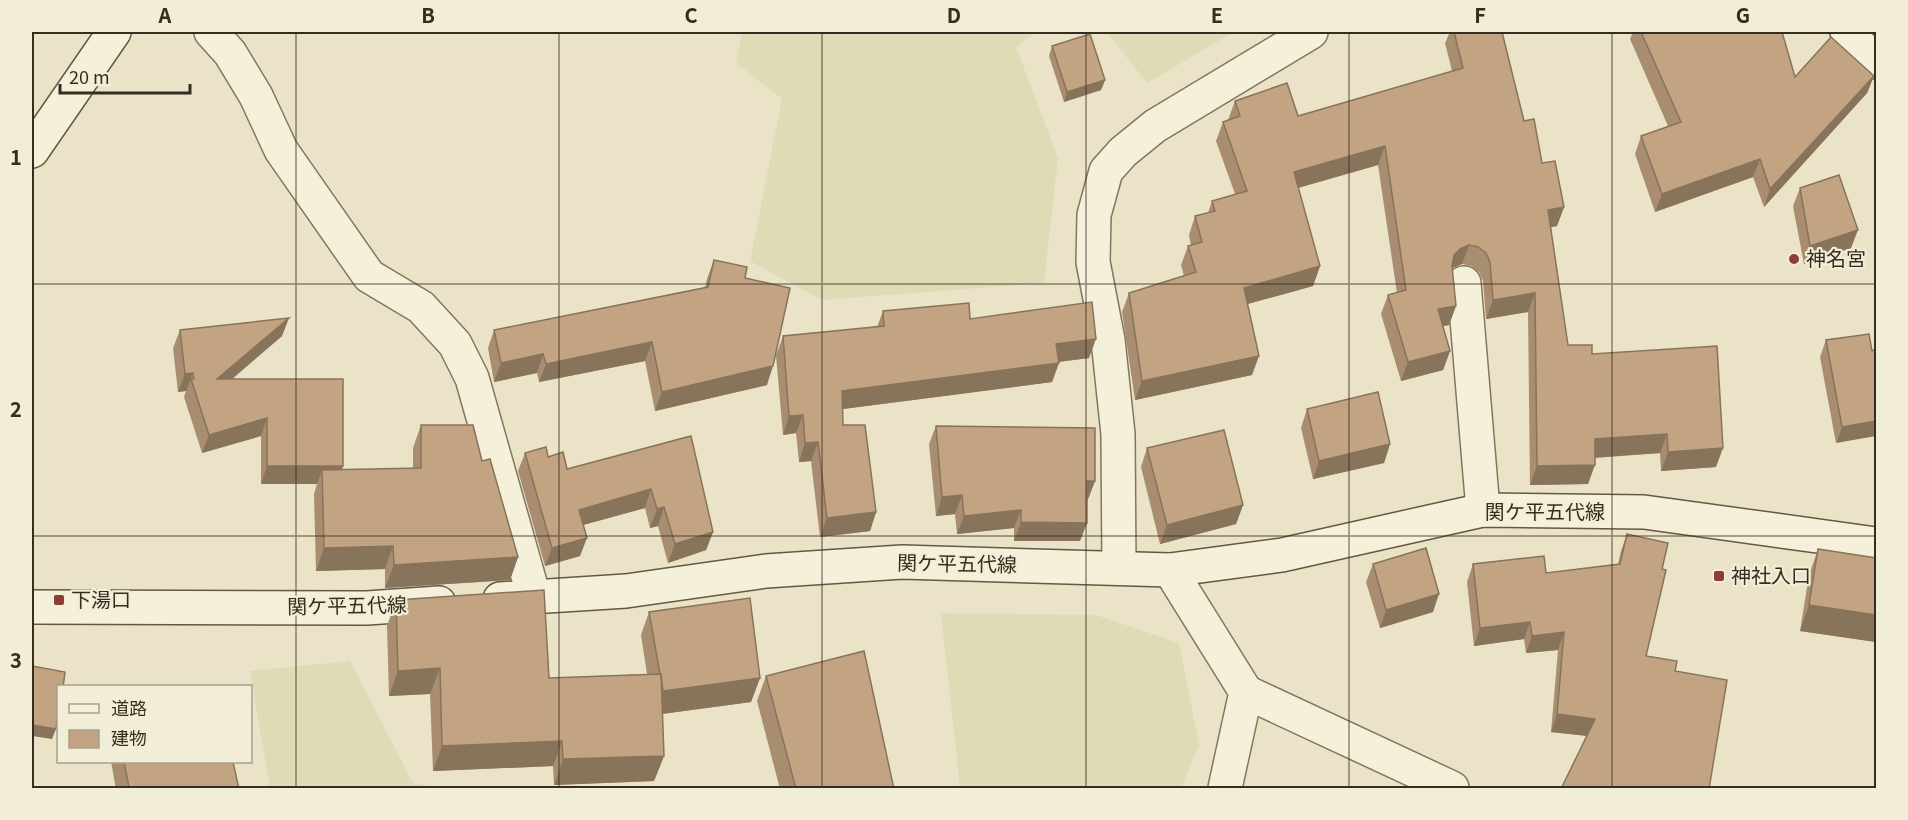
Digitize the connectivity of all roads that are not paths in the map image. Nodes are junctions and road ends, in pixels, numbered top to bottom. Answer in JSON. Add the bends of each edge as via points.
{"nodes":[{"id":1,"x":114,"y":32,"type":"edge"},
{"id":2,"x":211,"y":32,"type":"edge"},
{"id":3,"x":1311,"y":32,"type":"edge"},
{"id":4,"x":1847,"y":32,"type":"edge"},
{"id":5,"x":1876,"y":62,"type":"edge"},
{"id":6,"x":32,"y":151,"type":"edge"},
{"id":7,"x":1464,"y":283,"type":"dead end"},
{"id":8,"x":1483,"y":510,"type":"junction"},
{"id":9,"x":1876,"y":544,"type":"edge"},
{"id":10,"x":1119,"y":568,"type":"junction"},
{"id":11,"x":1170,"y":570,"type":"junction"},
{"id":12,"x":534,"y":597,"type":"junction"},
{"id":13,"x":32,"y":607,"type":"edge"},
{"id":14,"x":1246,"y":692,"type":"junction"},
{"id":15,"x":1225,"y":789,"type":"edge"},
{"id":16,"x":1452,"y":789,"type":"edge"}],
"edges":[{"from":1,"to":6,"type":"street"},
{"from":2,"to":12,"type":"street","via":[[230,53],[256,96],[281,150],[369,276],[421,307],[455,344],[472,378]]},
{"from":3,"to":10,"type":"street","via":[[1155,126],[1106,171],[1094,215],[1093,262],[1108,340],[1118,434]]},
{"from":4,"to":5,"type":"street"},
{"from":7,"to":8,"type":"street"},
{"from":8,"to":9,"type":"street","name":"関ケ平五代線","via":[[1644,512]]},
{"from":8,"to":11,"type":"street","name":"関ケ平五代線","via":[[1282,555]]},
{"from":10,"to":11,"type":"street","name":"関ケ平五代線"},
{"from":10,"to":12,"type":"street","name":"関ケ平五代線","via":[[902,562],[766,571],[626,591]]},
{"from":11,"to":14,"type":"street"},
{"from":12,"to":13,"type":"street","name":"関ケ平五代線","via":[[367,608]]},
{"from":14,"to":15,"type":"street"},
{"from":14,"to":16,"type":"street"}]}
